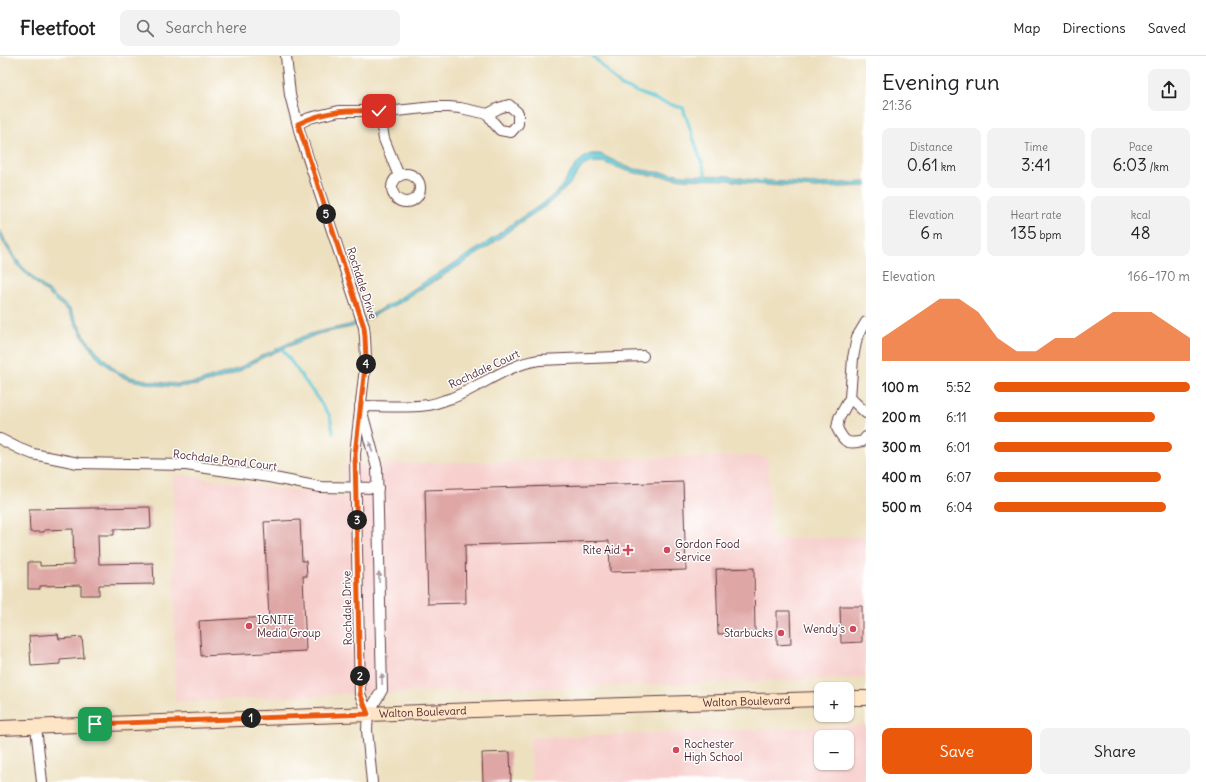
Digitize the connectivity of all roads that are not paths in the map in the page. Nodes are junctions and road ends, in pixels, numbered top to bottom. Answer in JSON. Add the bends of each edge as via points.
{"nodes":[{"id":1,"x":286,"y":56,"type":"edge"},
{"id":2,"x":379,"y":111,"type":"junction"},
{"id":3,"x":488,"y":114,"type":"dead end"},
{"id":4,"x":298,"y":124,"type":"junction"},
{"id":5,"x":399,"y":176,"type":"dead end"},
{"id":6,"x":866,"y":322,"type":"edge"},
{"id":7,"x":643,"y":356,"type":"dead end"},
{"id":8,"x":850,"y":398,"type":"junction"},
{"id":9,"x":360,"y":406,"type":"junction"},
{"id":10,"x":866,"y":413,"type":"edge"},
{"id":11,"x":866,"y":437,"type":"edge"},
{"id":12,"x":0,"y":439,"type":"edge"},
{"id":13,"x":356,"y":488,"type":"junction"},
{"id":14,"x":378,"y":488,"type":"junction"},
{"id":15,"x":854,"y":698,"type":"edge"},
{"id":16,"x":866,"y":698,"type":"edge"},
{"id":17,"x":814,"y":699,"type":"edge"},
{"id":18,"x":368,"y":714,"type":"junction"},
{"id":19,"x":36,"y":727,"type":"junction"},
{"id":20,"x":0,"y":728,"type":"edge"},
{"id":21,"x":42,"y":782,"type":"edge"},
{"id":22,"x":372,"y":782,"type":"edge"}],
"edges":[{"from":1,"to":4,"type":"street","name":"Rochdale Drive","via":[[290,95]]},
{"from":2,"to":3,"type":"street","via":[[448,107]]},
{"from":2,"to":4,"type":"street","via":[[339,111],[310,118]]},
{"from":2,"to":5,"type":"street","via":[[384,139]]},
{"from":4,"to":9,"type":"street","name":"Rochdale Drive","via":[[364,327],[366,359]]},
{"from":6,"to":8,"type":"street","via":[[857,336]]},
{"from":7,"to":9,"type":"street","name":"Rochdale Court","via":[[527,362],[453,397],[429,405]]},
{"from":8,"to":10,"type":"street"},
{"from":8,"to":11,"type":"street","via":[[839,418],[837,428],[842,439],[852,443],[863,441]]},
{"from":9,"to":13,"type":"street","name":"Rochdale Drive","via":[[355,454]]},
{"from":14,"to":9,"type":"street","one_way":true,"via":[[377,468]]},
{"from":12,"to":13,"type":"street","name":"Rochdale Pond Court","via":[[33,454],[78,463],[186,465],[320,487]]},
{"from":13,"to":14,"type":"street","name":"Rochdale Pond Court"},
{"from":13,"to":18,"type":"street","name":"Rochdale Drive","via":[[360,694]]},
{"from":18,"to":14,"type":"street","one_way":true,"via":[[382,690]]},
{"from":15,"to":16,"type":"main road"},
{"from":17,"to":18,"type":"main road","name":"Walton Boulevard"},
{"from":18,"to":19,"type":"main road","name":"Walton Boulevard"},
{"from":18,"to":22,"type":"street"},
{"from":19,"to":20,"type":"main road","name":"Walton Boulevard"},
{"from":19,"to":21,"type":"street"}]}
